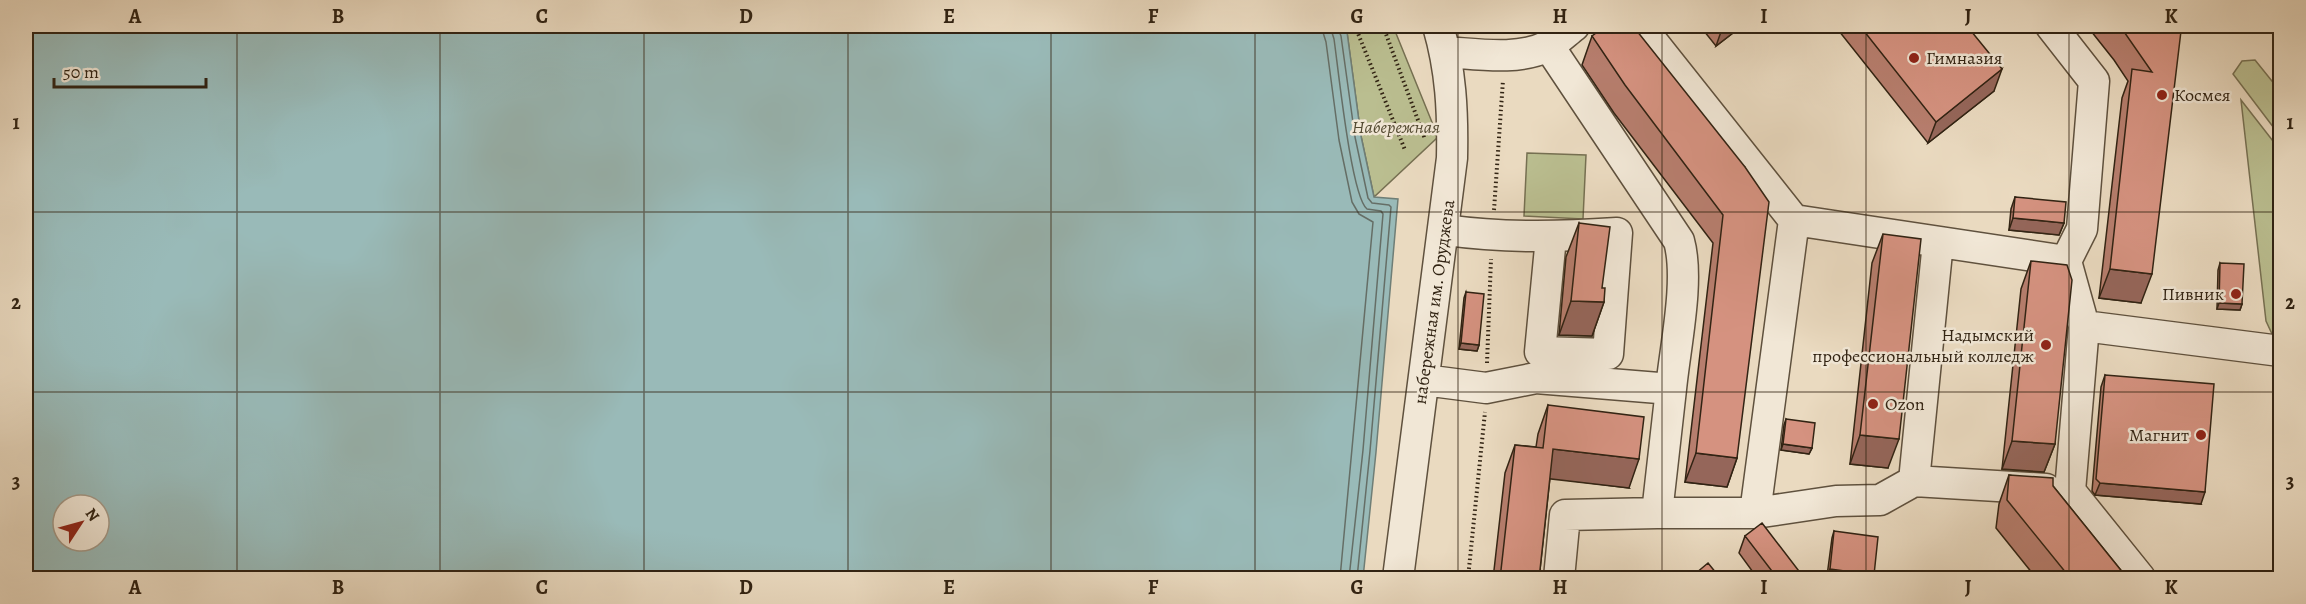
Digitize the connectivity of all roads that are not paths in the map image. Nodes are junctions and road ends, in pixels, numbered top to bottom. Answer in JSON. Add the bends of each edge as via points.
{"nodes":[{"id":1,"x":1574,"y":26,"type":"edge"},
{"id":2,"x":1640,"y":26,"type":"edge"},
{"id":3,"x":2051,"y":26,"type":"edge"},
{"id":4,"x":1442,"y":39,"type":"edge"},
{"id":5,"x":1548,"y":45,"type":"junction"},
{"id":6,"x":1794,"y":220,"type":"junction"},
{"id":7,"x":1444,"y":230,"type":"junction"},
{"id":8,"x":1551,"y":237,"type":"dead end"},
{"id":9,"x":1938,"y":242,"type":"junction"},
{"id":10,"x":2066,"y":261,"type":"junction"},
{"id":11,"x":2084,"y":326,"type":"junction"},
{"id":12,"x":2280,"y":351,"type":"edge"},
{"id":13,"x":1424,"y":380,"type":"junction"},
{"id":14,"x":1671,"y":390,"type":"junction"},
{"id":15,"x":1914,"y":482,"type":"junction"},
{"id":16,"x":2070,"y":491,"type":"junction"},
{"id":17,"x":1657,"y":513,"type":"junction"},
{"id":18,"x":1755,"y":513,"type":"junction"},
{"id":19,"x":1398,"y":579,"type":"edge"},
{"id":20,"x":1559,"y":579,"type":"edge"},
{"id":21,"x":2140,"y":579,"type":"edge"}],
"edges":[{"from":1,"to":5,"type":"street"},
{"from":2,"to":6,"type":"street"},
{"from":3,"to":10,"type":"street","via":[[2094,81],[2082,228]]},
{"from":4,"to":5,"type":"street","via":[[1497,54],[1527,52]]},
{"from":4,"to":7,"type":"street","name":"набережная им. Оруджева","via":[[1453,105]]},
{"from":5,"to":14,"type":"street","via":[[1679,241],[1684,257],[1683,281]]},
{"from":6,"to":9,"type":"street"},
{"from":6,"to":18,"type":"street"},
{"from":7,"to":8,"type":"street"},
{"from":7,"to":13,"type":"street","name":"набережная им. Оруджева"},
{"from":9,"to":10,"type":"street"},
{"from":9,"to":15,"type":"street"},
{"from":10,"to":11,"type":"street"},
{"from":11,"to":12,"type":"street"},
{"from":11,"to":16,"type":"street"},
{"from":13,"to":14,"type":"street","via":[[1486,388],[1536,378]]},
{"from":13,"to":19,"type":"street","name":"набережная им. Оруджева"},
{"from":14,"to":17,"type":"street"},
{"from":15,"to":16,"type":"street"},
{"from":15,"to":18,"type":"street","via":[[1880,500],[1836,501]]},
{"from":16,"to":21,"type":"street"},
{"from":17,"to":18,"type":"street"},
{"from":17,"to":20,"type":"street","via":[[1565,515]]}]}
